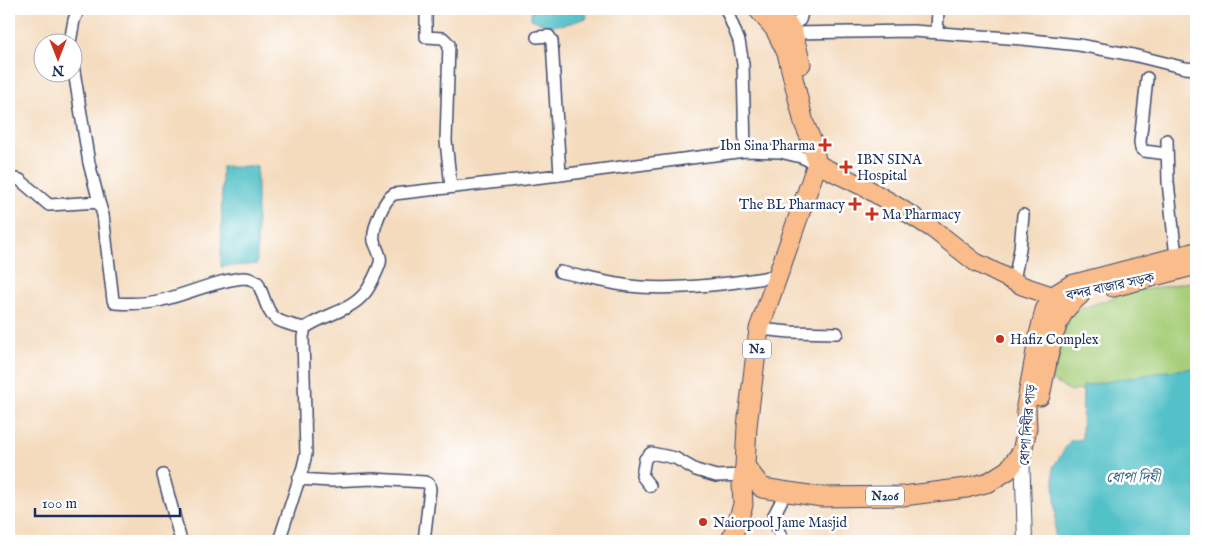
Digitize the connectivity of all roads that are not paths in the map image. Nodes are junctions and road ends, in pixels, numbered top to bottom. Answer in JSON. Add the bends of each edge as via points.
{"nodes":[{"id":1,"x":79,"y":9,"type":"edge"},
{"id":2,"x":426,"y":9,"type":"edge"},
{"id":3,"x":726,"y":9,"type":"edge"},
{"id":4,"x":758,"y":9,"type":"edge"},
{"id":5,"x":776,"y":9,"type":"edge"},
{"id":6,"x":802,"y":9,"type":"edge"},
{"id":7,"x":938,"y":9,"type":"edge"},
{"id":8,"x":791,"y":30,"type":"junction"},
{"id":9,"x":72,"y":32,"type":"edge"},
{"id":10,"x":937,"y":32,"type":"junction"},
{"id":11,"x":537,"y":37,"type":"dead end"},
{"id":12,"x":1196,"y":69,"type":"edge"},
{"id":13,"x":1147,"y":78,"type":"dead end"},
{"id":14,"x":76,"y":82,"type":"edge"},
{"id":15,"x":1167,"y":140,"type":"dead end"},
{"id":16,"x":812,"y":142,"type":"junction"},
{"id":17,"x":745,"y":151,"type":"junction"},
{"id":18,"x":1167,"y":154,"type":"junction"},
{"id":19,"x":817,"y":164,"type":"junction"},
{"id":20,"x":560,"y":175,"type":"junction"},
{"id":21,"x":9,"y":178,"type":"edge"},
{"id":22,"x":451,"y":187,"type":"junction"},
{"id":23,"x":99,"y":202,"type":"junction"},
{"id":24,"x":1023,"y":215,"type":"dead end"},
{"id":25,"x":1196,"y":252,"type":"edge"},
{"id":26,"x":1176,"y":257,"type":"junction"},
{"id":27,"x":1196,"y":266,"type":"edge"},
{"id":28,"x":560,"y":272,"type":"dead end"},
{"id":29,"x":777,"y":276,"type":"junction"},
{"id":30,"x":1014,"y":281,"type":"junction"},
{"id":31,"x":1032,"y":289,"type":"junction"},
{"id":32,"x":1051,"y":310,"type":"junction"},
{"id":33,"x":305,"y":328,"type":"junction"},
{"id":34,"x":759,"y":329,"type":"junction"},
{"id":35,"x":837,"y":333,"type":"dead end"},
{"id":36,"x":1022,"y":452,"type":"junction"},
{"id":37,"x":745,"y":470,"type":"junction"},
{"id":38,"x":163,"y":475,"type":"dead end"},
{"id":39,"x":298,"y":479,"type":"junction"},
{"id":40,"x":650,"y":486,"type":"dead end"},
{"id":41,"x":762,"y":488,"type":"junction"},
{"id":42,"x":786,"y":492,"type":"junction"},
{"id":43,"x":743,"y":505,"type":"junction"},
{"id":44,"x":181,"y":541,"type":"edge"},
{"id":45,"x":280,"y":541,"type":"edge"},
{"id":46,"x":424,"y":541,"type":"edge"},
{"id":47,"x":731,"y":541,"type":"edge"},
{"id":48,"x":783,"y":541,"type":"edge"},
{"id":49,"x":1025,"y":541,"type":"edge"}],
"edges":[{"from":1,"to":9,"type":"street"},
{"from":2,"to":22,"type":"street","via":[[426,37],[443,38],[449,44],[446,141]]},
{"from":3,"to":17,"type":"street","via":[[739,41],[743,64]]},
{"from":4,"to":16,"type":"highway","via":[[775,29],[787,53],[804,123]]},
{"from":5,"to":8,"type":"highway"},
{"from":6,"to":8,"type":"street","via":[[800,20]]},
{"from":7,"to":10,"type":"street"},
{"from":8,"to":10,"type":"street"},
{"from":8,"to":16,"type":"highway","via":[[801,61],[812,122]]},
{"from":10,"to":12,"type":"street","via":[[1079,45]]},
{"from":11,"to":20,"type":"street","via":[[549,36],[552,41]]},
{"from":13,"to":18,"type":"street","via":[[1141,149]]},
{"from":14,"to":23,"type":"street"},
{"from":15,"to":18,"type":"street"},
{"from":16,"to":19,"type":"highway"},
{"from":17,"to":19,"type":"street","via":[[780,152],[801,156]]},
{"from":17,"to":20,"type":"street"},
{"from":18,"to":26,"type":"street"},
{"from":19,"to":29,"type":"highway","number":"N2"},
{"from":19,"to":30,"type":"main road","name":"বন্দর বাজার সড়ক","via":[[896,205],[975,262]]},
{"from":20,"to":22,"type":"street"},
{"from":21,"to":23,"type":"street","via":[[20,180],[49,205]]},
{"from":22,"to":33,"type":"street","via":[[388,197],[374,232],[380,263],[365,294],[338,313],[314,321]]},
{"from":23,"to":33,"type":"street","via":[[104,215],[115,303],[158,301],[230,281],[252,279],[258,283],[272,317],[285,324]]},
{"from":24,"to":30,"type":"street"},
{"from":25,"to":26,"type":"highway"},
{"from":26,"to":32,"type":"highway","via":[[1071,285]]},
{"from":27,"to":32,"type":"highway","name":"বন্দর বাজার সড়ক","via":[[1062,297]]},
{"from":28,"to":29,"type":"street","via":[[638,287],[666,288]]},
{"from":29,"to":34,"type":"highway","number":"N2"},
{"from":30,"to":31,"type":"main road","name":"বন্দর বাজার সড়ক"},
{"from":31,"to":32,"type":"main road","name":"বন্দর বাজার সড়ক"},
{"from":31,"to":32,"type":"main road","via":[[1039,301]]},
{"from":32,"to":36,"type":"highway","name":"ধোপা দিঘীর পাড়","number":"N206","via":[[1026,406],[1027,428]]},
{"from":33,"to":39,"type":"street","via":[[306,454]]},
{"from":34,"to":35,"type":"street"},
{"from":34,"to":37,"type":"highway","number":"N2"},
{"from":36,"to":42,"type":"highway","number":"N206","via":[[1008,470],[989,482],[966,488],[903,496],[822,497]]},
{"from":36,"to":49,"type":"street","name":"ধোপা দিঘীর পাড়"},
{"from":37,"to":40,"type":"street","via":[[716,476],[696,470],[675,458],[651,453],[645,459],[642,476]]},
{"from":37,"to":41,"type":"highway"},
{"from":37,"to":43,"type":"highway","number":"N2"},
{"from":38,"to":44,"type":"street"},
{"from":39,"to":45,"type":"street"},
{"from":39,"to":46,"type":"street","via":[[425,482],[430,489]]},
{"from":41,"to":42,"type":"highway","number":"N206"},
{"from":41,"to":43,"type":"highway"},
{"from":42,"to":48,"type":"street","via":[[773,517]]},
{"from":43,"to":47,"type":"highway","number":"N2"}]}
